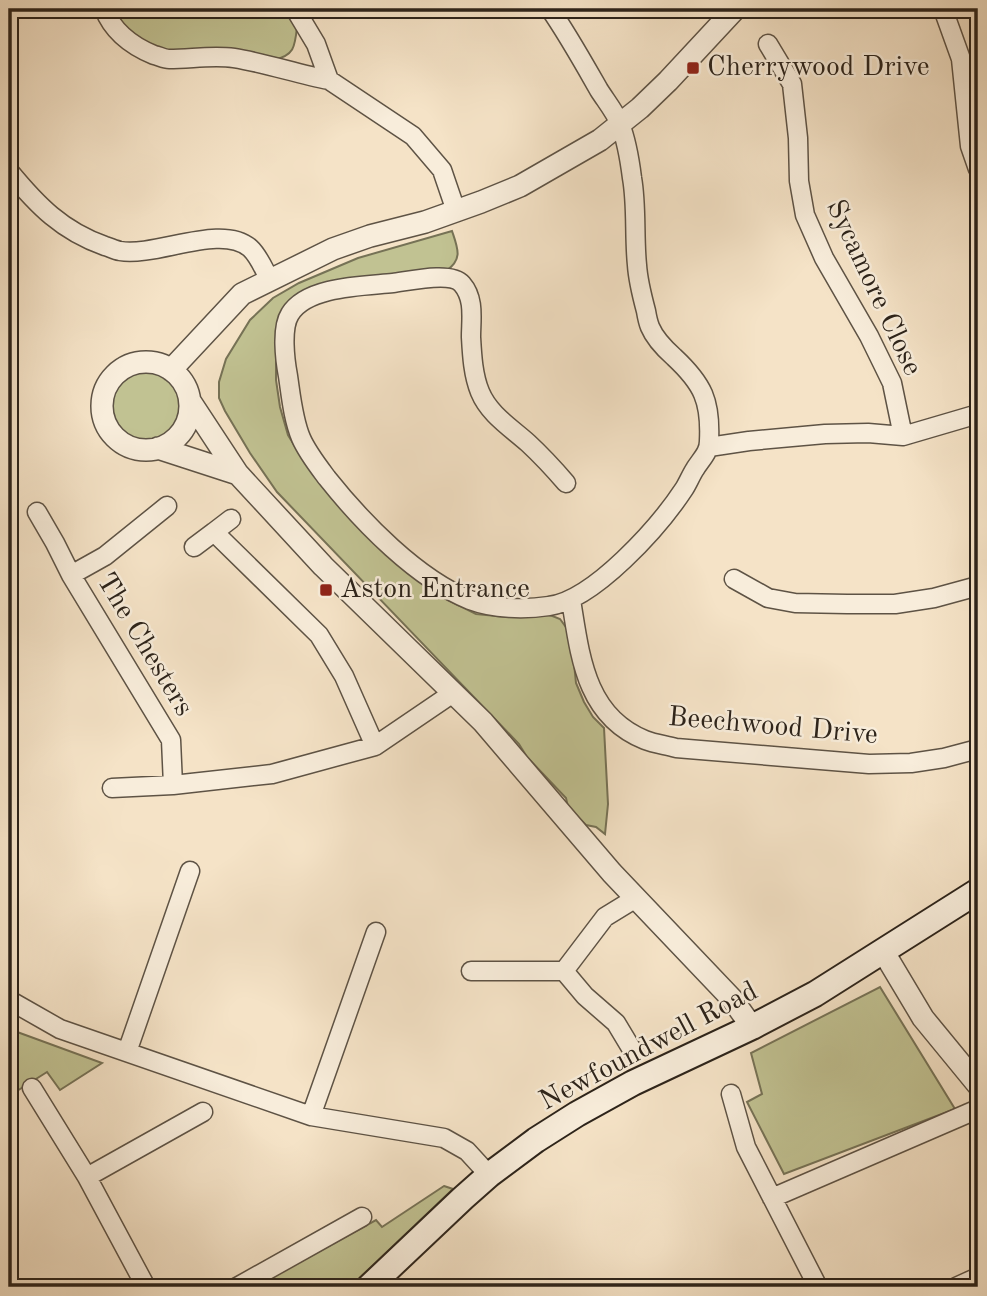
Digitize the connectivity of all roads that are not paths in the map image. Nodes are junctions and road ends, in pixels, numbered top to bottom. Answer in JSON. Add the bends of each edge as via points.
{"nodes":[{"id":1,"x":104,"y":9,"type":"edge"},
{"id":2,"x":295,"y":9,"type":"edge"},
{"id":3,"x":550,"y":9,"type":"edge"},
{"id":4,"x":735,"y":9,"type":"edge"},
{"id":5,"x":943,"y":9,"type":"edge"},
{"id":6,"x":768,"y":44,"type":"dead end"},
{"id":7,"x":329,"y":80,"type":"junction"},
{"id":8,"x":620,"y":124,"type":"junction"},
{"id":9,"x":978,"y":169,"type":"edge"},
{"id":10,"x":9,"y":171,"type":"edge"},
{"id":11,"x":456,"y":211,"type":"junction"},
{"id":12,"x":270,"y":280,"type":"junction"},
{"id":13,"x":172,"y":370,"type":"junction"},
{"id":14,"x":190,"y":401,"type":"junction"},
{"id":15,"x":978,"y":414,"type":"edge"},
{"id":16,"x":903,"y":436,"type":"junction"},
{"id":17,"x":709,"y":447,"type":"junction"},
{"id":18,"x":158,"y":448,"type":"junction"},
{"id":19,"x":238,"y":474,"type":"junction"},
{"id":20,"x":566,"y":483,"type":"dead end"},
{"id":21,"x":167,"y":506,"type":"dead end"},
{"id":22,"x":37,"y":512,"type":"dead end"},
{"id":23,"x":231,"y":519,"type":"dead end"},
{"id":24,"x":214,"y":532,"type":"junction"},
{"id":25,"x":194,"y":547,"type":"dead end"},
{"id":26,"x":71,"y":575,"type":"junction"},
{"id":27,"x":734,"y":579,"type":"dead end"},
{"id":28,"x":978,"y":586,"type":"edge"},
{"id":29,"x":571,"y":600,"type":"junction"},
{"id":30,"x":453,"y":693,"type":"junction"},
{"id":31,"x":375,"y":746,"type":"junction"},
{"id":32,"x":978,"y":750,"type":"edge"},
{"id":33,"x":173,"y":785,"type":"junction"},
{"id":34,"x":113,"y":788,"type":"dead end"},
{"id":35,"x":190,"y":871,"type":"dead end"},
{"id":36,"x":978,"y":891,"type":"edge"},
{"id":37,"x":636,"y":898,"type":"junction"},
{"id":38,"x":376,"y":932,"type":"dead end"},
{"id":39,"x":883,"y":951,"type":"junction"},
{"id":40,"x":471,"y":971,"type":"dead end"},
{"id":41,"x":564,"y":971,"type":"junction"},
{"id":42,"x":9,"y":1000,"type":"edge"},
{"id":43,"x":752,"y":1027,"type":"junction"},
{"id":44,"x":127,"y":1052,"type":"junction"},
{"id":45,"x":634,"y":1053,"type":"dead end"},
{"id":46,"x":978,"y":1085,"type":"edge"},
{"id":47,"x":32,"y":1088,"type":"dead end"},
{"id":48,"x":731,"y":1094,"type":"dead end"},
{"id":49,"x":978,"y":1110,"type":"edge"},
{"id":50,"x":203,"y":1112,"type":"dead end"},
{"id":51,"x":311,"y":1116,"type":"junction"},
{"id":52,"x":489,"y":1175,"type":"junction"},
{"id":53,"x":87,"y":1177,"type":"junction"},
{"id":54,"x":772,"y":1198,"type":"junction"},
{"id":55,"x":362,"y":1217,"type":"dead end"},
{"id":56,"x":978,"y":1277,"type":"edge"},
{"id":57,"x":146,"y":1287,"type":"edge"},
{"id":58,"x":237,"y":1287,"type":"edge"},
{"id":59,"x":369,"y":1287,"type":"edge"},
{"id":60,"x":818,"y":1287,"type":"edge"},
{"id":61,"x":956,"y":1287,"type":"edge"}],
"edges":[{"from":1,"to":7,"type":"street","via":[[120,34],[138,48],[166,59],[233,58]]},
{"from":2,"to":7,"type":"street","via":[[316,44]]},
{"from":3,"to":8,"type":"street"},
{"from":4,"to":8,"type":"street","via":[[668,81]]},
{"from":5,"to":9,"type":"street","via":[[961,59],[970,146]]},
{"from":6,"to":16,"type":"street","name":"Sycamore Close","via":[[792,84],[805,215],[892,383]]},
{"from":7,"to":11,"type":"street","via":[[413,136],[442,170]]},
{"from":8,"to":11,"type":"street","via":[[520,186]]},
{"from":8,"to":17,"type":"street","via":[[633,181],[636,264],[650,328],[700,386],[706,402]]},
{"from":10,"to":12,"type":"street","via":[[40,207],[92,241],[120,251],[222,238],[240,241],[252,250]]},
{"from":11,"to":12,"type":"street","via":[[333,248]]},
{"from":12,"to":13,"type":"street","via":[[242,294]]},
{"from":13,"to":14,"type":"street"},
{"from":13,"to":18,"type":"street","via":[[156,363],[127,366],[112,379],[104,395],[102,412],[118,440],[138,450]]},
{"from":14,"to":18,"type":"street","via":[[189,418],[180,436]]},
{"from":14,"to":19,"type":"street"},
{"from":15,"to":16,"type":"street"},
{"from":16,"to":17,"type":"street","via":[[825,434]]},
{"from":17,"to":29,"type":"street","via":[[684,489],[645,538]]},
{"from":18,"to":19,"type":"street"},
{"from":19,"to":30,"type":"street","via":[[323,566]]},
{"from":20,"to":29,"type":"street","via":[[485,403],[474,374],[470,302],[459,280],[433,278],[335,289],[310,297],[288,317],[286,365],[301,438],[343,498],[384,539],[425,575],[472,601],[516,607]]},
{"from":21,"to":26,"type":"street","name":"The Chesters","via":[[105,556]]},
{"from":22,"to":26,"type":"street","name":"The Chesters"},
{"from":23,"to":24,"type":"street"},
{"from":24,"to":25,"type":"street"},
{"from":24,"to":31,"type":"street","via":[[318,635],[344,676]]},
{"from":26,"to":33,"type":"street","name":"The Chesters","via":[[171,740]]},
{"from":27,"to":28,"type":"street","via":[[768,598],[795,603],[895,604]]},
{"from":29,"to":32,"type":"street","name":"Beechwood Drive","via":[[590,688],[613,720],[645,740],[676,748],[869,764],[922,761]]},
{"from":30,"to":31,"type":"street"},
{"from":30,"to":37,"type":"street"},
{"from":31,"to":33,"type":"street","via":[[272,774]]},
{"from":33,"to":34,"type":"street"},
{"from":35,"to":44,"type":"street"},
{"from":36,"to":39,"type":"main road","name":"Newfoundwell Road"},
{"from":37,"to":41,"type":"street","via":[[605,917]]},
{"from":37,"to":43,"type":"street","via":[[732,999]]},
{"from":38,"to":51,"type":"street"},
{"from":39,"to":43,"type":"main road","name":"Newfoundwell Road"},
{"from":39,"to":46,"type":"street","via":[[923,1018]]},
{"from":40,"to":41,"type":"street"},
{"from":41,"to":45,"type":"street","via":[[616,1023]]},
{"from":42,"to":44,"type":"street","via":[[60,1029]]},
{"from":43,"to":52,"type":"main road","name":"Newfoundwell Road","via":[[588,1108]]},
{"from":44,"to":51,"type":"street"},
{"from":47,"to":53,"type":"street"},
{"from":48,"to":54,"type":"street","via":[[746,1147]]},
{"from":49,"to":54,"type":"street"},
{"from":50,"to":53,"type":"street"},
{"from":51,"to":52,"type":"street","via":[[444,1138],[467,1151]]},
{"from":52,"to":59,"type":"main road","name":"Newfoundwell Road"},
{"from":53,"to":57,"type":"street"},
{"from":54,"to":60,"type":"street"},
{"from":55,"to":58,"type":"street"},
{"from":56,"to":61,"type":"street"}]}
